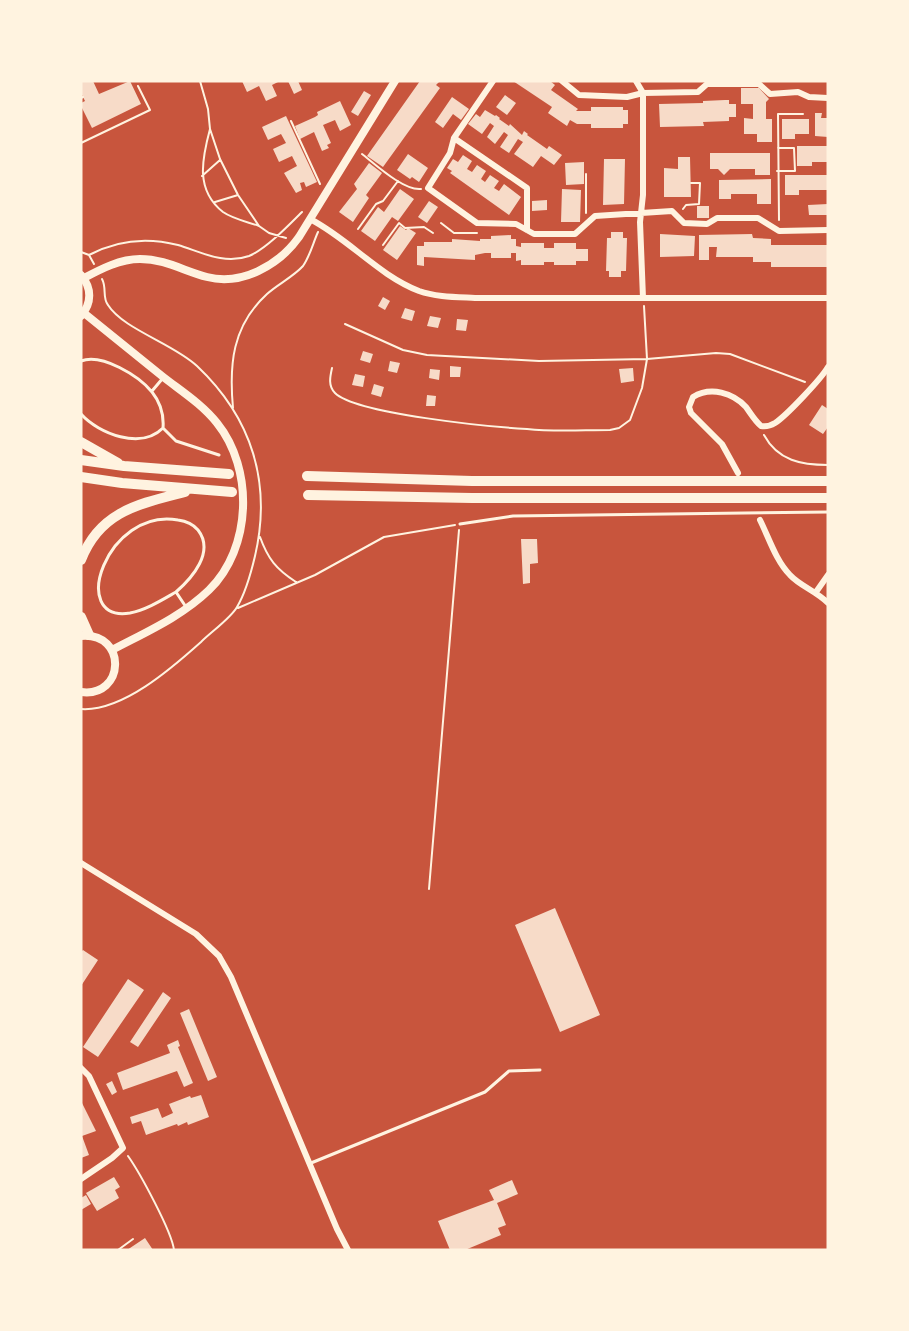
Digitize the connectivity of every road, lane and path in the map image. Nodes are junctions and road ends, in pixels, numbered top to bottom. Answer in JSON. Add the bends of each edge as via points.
{"nodes":[{"id":1,"x":200,"y":81,"type":"edge"},
{"id":2,"x":395,"y":81,"type":"edge"},
{"id":3,"x":493,"y":81,"type":"edge"},
{"id":4,"x":562,"y":81,"type":"edge"},
{"id":5,"x":636,"y":81,"type":"edge"},
{"id":6,"x":138,"y":86,"type":"dead end"},
{"id":7,"x":642,"y":93,"type":"junction"},
{"id":8,"x":828,"y":98,"type":"edge"},
{"id":9,"x":803,"y":114,"type":"dead end"},
{"id":10,"x":291,"y":121,"type":"dead end"},
{"id":11,"x":210,"y":129,"type":"junction"},
{"id":12,"x":454,"y":138,"type":"junction"},
{"id":13,"x":81,"y":143,"type":"edge"},
{"id":14,"x":353,"y":147,"type":"junction"},
{"id":15,"x":777,"y":148,"type":"junction"},
{"id":16,"x":220,"y":159,"type":"junction"},
{"id":17,"x":777,"y":171,"type":"junction"},
{"id":18,"x":586,"y":174,"type":"dead end"},
{"id":19,"x":202,"y":176,"type":"junction"},
{"id":20,"x":398,"y":181,"type":"junction"},
{"id":21,"x":691,"y":183,"type":"dead end"},
{"id":22,"x":320,"y":184,"type":"dead end"},
{"id":23,"x":428,"y":188,"type":"junction"},
{"id":24,"x":238,"y":195,"type":"junction"},
{"id":25,"x":213,"y":202,"type":"junction"},
{"id":26,"x":640,"y":213,"type":"junction"},
{"id":27,"x":299,"y":214,"type":"dead end"},
{"id":28,"x":595,"y":216,"type":"junction"},
{"id":29,"x":677,"y":216,"type":"junction"},
{"id":30,"x":310,"y":219,"type":"junction"},
{"id":31,"x":441,"y":223,"type":"dead end"},
{"id":32,"x":479,"y":223,"type":"junction"},
{"id":33,"x":321,"y":225,"type":"junction"},
{"id":34,"x":259,"y":226,"type":"junction"},
{"id":35,"x":358,"y":229,"type":"dead end"},
{"id":36,"x":527,"y":230,"type":"junction"},
{"id":37,"x":828,"y":230,"type":"edge"},
{"id":38,"x":779,"y":231,"type":"junction"},
{"id":39,"x":434,"y":233,"type":"dead end"},
{"id":40,"x":277,"y":234,"type":"junction"},
{"id":41,"x":287,"y":238,"type":"dead end"},
{"id":42,"x":383,"y":245,"type":"dead end"},
{"id":43,"x":301,"y":250,"type":"dead end"},
{"id":44,"x":81,"y":252,"type":"edge"},
{"id":45,"x":89,"y":255,"type":"junction"},
{"id":46,"x":308,"y":256,"type":"junction"},
{"id":47,"x":98,"y":271,"type":"junction"},
{"id":48,"x":83,"y":276,"type":"edge"},
{"id":49,"x":643,"y":298,"type":"junction"},
{"id":50,"x":828,"y":298,"type":"edge"},
{"id":51,"x":82,"y":314,"type":"edge"},
{"id":52,"x":345,"y":324,"type":"dead end"},
{"id":53,"x":646,"y":359,"type":"junction"},
{"id":54,"x":81,"y":361,"type":"edge"},
{"id":55,"x":332,"y":368,"type":"dead end"},
{"id":56,"x":828,"y":368,"type":"edge"},
{"id":57,"x":164,"y":377,"type":"junction"},
{"id":58,"x":813,"y":386,"type":"junction"},
{"id":59,"x":152,"y":391,"type":"junction"},
{"id":60,"x":233,"y":408,"type":"junction"},
{"id":61,"x":81,"y":414,"type":"edge"},
{"id":62,"x":761,"y":426,"type":"junction"},
{"id":63,"x":163,"y":428,"type":"junction"},
{"id":64,"x":81,"y":442,"type":"edge"},
{"id":65,"x":219,"y":455,"type":"dead end"},
{"id":66,"x":81,"y":460,"type":"edge"},
{"id":67,"x":828,"y":465,"type":"edge"},
{"id":68,"x":124,"y":466,"type":"junction"},
{"id":69,"x":738,"y":472,"type":"dead end"},
{"id":70,"x":229,"y":474,"type":"dead end"},
{"id":71,"x":307,"y":476,"type":"dead end"},
{"id":72,"x":81,"y":477,"type":"edge"},
{"id":73,"x":828,"y":481,"type":"edge"},
{"id":74,"x":194,"y":490,"type":"junction"},
{"id":75,"x":232,"y":492,"type":"dead end"},
{"id":76,"x":308,"y":495,"type":"dead end"},
{"id":77,"x":828,"y":498,"type":"edge"},
{"id":78,"x":828,"y":512,"type":"edge"},
{"id":79,"x":760,"y":520,"type":"dead end"},
{"id":80,"x":460,"y":524,"type":"junction"},
{"id":81,"x":260,"y":537,"type":"junction"},
{"id":82,"x":81,"y":560,"type":"edge"},
{"id":83,"x":828,"y":575,"type":"edge"},
{"id":84,"x":296,"y":582,"type":"junction"},
{"id":85,"x":176,"y":592,"type":"junction"},
{"id":86,"x":816,"y":592,"type":"junction"},
{"id":87,"x":828,"y":603,"type":"edge"},
{"id":88,"x":187,"y":608,"type":"junction"},
{"id":89,"x":237,"y":609,"type":"junction"},
{"id":90,"x":81,"y":617,"type":"edge"},
{"id":91,"x":85,"y":635,"type":"edge"},
{"id":92,"x":112,"y":650,"type":"junction"},
{"id":93,"x":81,"y":692,"type":"edge"},
{"id":94,"x":81,"y":709,"type":"edge"},
{"id":95,"x":81,"y":863,"type":"edge"},
{"id":96,"x":429,"y":889,"type":"dead end"},
{"id":97,"x":81,"y":1068,"type":"edge"},
{"id":98,"x":540,"y":1070,"type":"dead end"},
{"id":99,"x":123,"y":1148,"type":"junction"},
{"id":100,"x":309,"y":1163,"type":"junction"},
{"id":101,"x":81,"y":1179,"type":"edge"},
{"id":102,"x":133,"y":1239,"type":"dead end"},
{"id":103,"x":118,"y":1250,"type":"edge"},
{"id":104,"x":174,"y":1250,"type":"edge"},
{"id":105,"x":348,"y":1250,"type":"edge"}],
"edges":[{"from":1,"to":11,"type":"path"},
{"from":2,"to":14,"type":"street"},
{"from":3,"to":12,"type":"street"},
{"from":4,"to":7,"type":"street","via":[[579,95],[627,97]]},
{"from":5,"to":7,"type":"street"},
{"from":6,"to":13,"type":"path","via":[[150,110]]},
{"from":7,"to":8,"type":"street","via":[[698,92],[707,84],[759,84],[770,94],[798,92]]},
{"from":7,"to":26,"type":"street"},
{"from":9,"to":15,"type":"path","via":[[777,114]]},
{"from":10,"to":22,"type":"path"},
{"from":11,"to":16,"type":"path"},
{"from":11,"to":19,"type":"path"},
{"from":12,"to":23,"type":"street","via":[[450,153]]},
{"from":12,"to":36,"type":"street","via":[[527,188]]},
{"from":14,"to":20,"type":"path"},
{"from":14,"to":30,"type":"street"},
{"from":15,"to":17,"type":"path"},
{"from":15,"to":17,"type":"path","via":[[794,148],[795,171]]},
{"from":16,"to":19,"type":"path"},
{"from":16,"to":24,"type":"path"},
{"from":17,"to":38,"type":"path"},
{"from":18,"to":28,"type":"path","via":[[586,213]]},
{"from":19,"to":25,"type":"path"},
{"from":20,"to":23,"type":"path","via":[[415,190]]},
{"from":20,"to":35,"type":"path"},
{"from":21,"to":29,"type":"path","via":[[700,183],[699,204],[686,205]]},
{"from":23,"to":32,"type":"street"},
{"from":24,"to":25,"type":"path"},
{"from":24,"to":34,"type":"path"},
{"from":25,"to":34,"type":"path","via":[[224,213]]},
{"from":26,"to":28,"type":"street"},
{"from":26,"to":29,"type":"street","via":[[672,211]]},
{"from":26,"to":49,"type":"street"},
{"from":27,"to":40,"type":"path"},
{"from":28,"to":36,"type":"street","via":[[575,234],[534,234]]},
{"from":29,"to":38,"type":"street","via":[[684,223],[707,224],[717,218],[758,218]]},
{"from":30,"to":33,"type":"street"},
{"from":30,"to":47,"type":"street","via":[[278,260],[244,277],[208,278],[173,264],[140,259]]},
{"from":31,"to":32,"type":"path","via":[[454,233],[479,233]]},
{"from":32,"to":36,"type":"street","via":[[516,224]]},
{"from":33,"to":46,"type":"path"},
{"from":33,"to":49,"type":"street","via":[[391,276],[430,294],[475,298]]},
{"from":34,"to":40,"type":"path"},
{"from":37,"to":38,"type":"street"},
{"from":39,"to":42,"type":"path","via":[[424,227],[405,228],[399,223]]},
{"from":40,"to":41,"type":"path"},
{"from":40,"to":45,"type":"path","via":[[249,256],[229,259],[149,240],[115,244]]},
{"from":43,"to":46,"type":"path"},
{"from":44,"to":45,"type":"path"},
{"from":45,"to":47,"type":"path"},
{"from":46,"to":60,"type":"path","via":[[302,266],[260,300],[240,332],[230,378]]},
{"from":47,"to":48,"type":"street"},
{"from":47,"to":60,"type":"path","via":[[104,283],[105,303],[111,310],[187,357]]},
{"from":48,"to":51,"type":"street","via":[[90,296]]},
{"from":49,"to":50,"type":"street"},
{"from":49,"to":53,"type":"path"},
{"from":51,"to":57,"type":"street"},
{"from":52,"to":53,"type":"path","via":[[403,350],[427,355],[538,361]]},
{"from":53,"to":55,"type":"path","via":[[642,388],[630,420],[610,430],[529,430],[365,406],[334,392],[329,380]]},
{"from":53,"to":58,"type":"path","via":[[730,354]]},
{"from":54,"to":59,"type":"lane","via":[[93,358],[108,362]]},
{"from":56,"to":58,"type":"street"},
{"from":57,"to":59,"type":"lane"},
{"from":57,"to":88,"type":"street","via":[[217,423],[230,442],[243,490],[238,539],[228,563],[210,589]]},
{"from":58,"to":62,"type":"street","via":[[777,422]]},
{"from":59,"to":63,"type":"lane","via":[[161,408]]},
{"from":60,"to":81,"type":"path","via":[[248,436],[262,489]]},
{"from":61,"to":63,"type":"lane","via":[[101,429],[123,437],[143,438]]},
{"from":62,"to":67,"type":"path","via":[[776,450],[792,460],[806,465]]},
{"from":62,"to":69,"type":"street","via":[[730,395],[700,393],[690,401],[691,413],[722,444]]},
{"from":63,"to":65,"type":"lane","via":[[176,441]]},
{"from":64,"to":68,"type":"highway"},
{"from":66,"to":68,"type":"highway"},
{"from":68,"to":70,"type":"highway"},
{"from":71,"to":73,"type":"highway","via":[[472,481]]},
{"from":72,"to":74,"type":"highway"},
{"from":74,"to":75,"type":"highway"},
{"from":74,"to":82,"type":"highway","via":[[143,503],[117,515],[97,532]]},
{"from":76,"to":77,"type":"highway"},
{"from":78,"to":80,"type":"lane","via":[[513,516]]},
{"from":79,"to":86,"type":"street","via":[[788,574]]},
{"from":80,"to":84,"type":"path","via":[[384,537],[330,568]]},
{"from":80,"to":96,"type":"path"},
{"from":81,"to":84,"type":"path","via":[[267,555],[281,573]]},
{"from":81,"to":89,"type":"path"},
{"from":83,"to":86,"type":"street"},
{"from":84,"to":89,"type":"path"},
{"from":85,"to":85,"type":"lane","via":[[193,575],[204,547],[196,528],[177,519],[147,523],[127,534],[111,550],[98,578],[100,598],[119,613],[140,610]]},
{"from":85,"to":88,"type":"lane"},
{"from":86,"to":87,"type":"street"},
{"from":88,"to":92,"type":"street"},
{"from":89,"to":94,"type":"path","via":[[150,682],[109,705]]},
{"from":90,"to":91,"type":"highway"},
{"from":91,"to":92,"type":"street","via":[[105,641]]},
{"from":92,"to":93,"type":"street","via":[[116,667],[110,682],[94,692]]},
{"from":95,"to":100,"type":"street","via":[[196,934],[219,956]]},
{"from":97,"to":99,"type":"street","via":[[89,1076]]},
{"from":98,"to":100,"type":"lane","via":[[509,1071],[485,1092]]},
{"from":99,"to":101,"type":"street"},
{"from":99,"to":104,"type":"path"},
{"from":100,"to":105,"type":"street"},
{"from":102,"to":103,"type":"path"}]}
